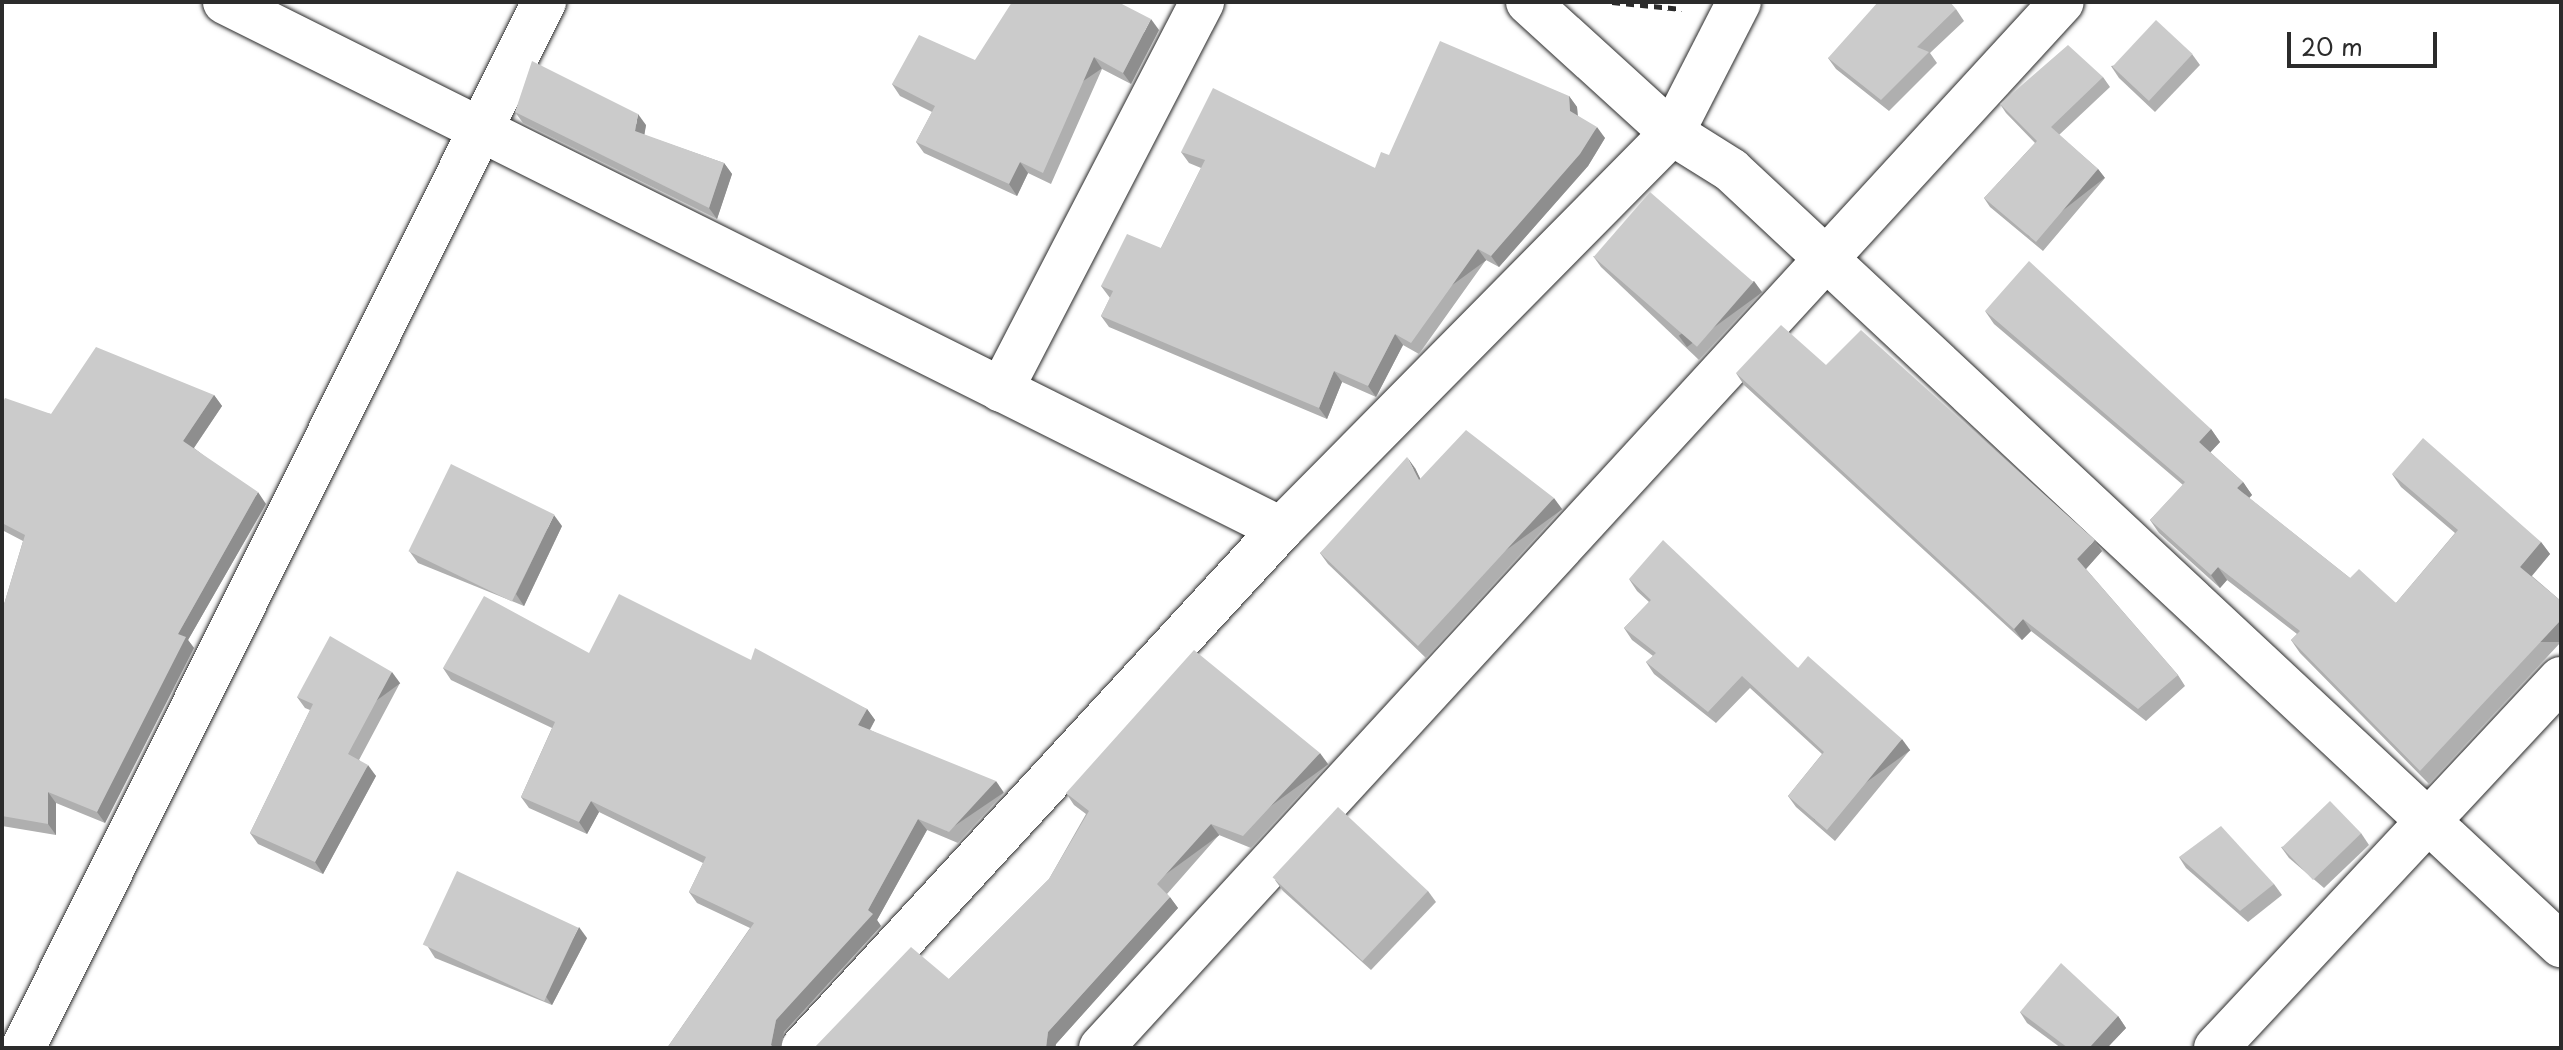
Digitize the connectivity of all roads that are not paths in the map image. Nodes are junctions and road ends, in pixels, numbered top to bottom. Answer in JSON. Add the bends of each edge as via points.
{"nodes":[{"id":1,"x":225,"y":2,"type":"edge"},
{"id":2,"x":544,"y":2,"type":"edge"},
{"id":3,"x":1202,"y":2,"type":"edge"},
{"id":4,"x":1528,"y":2,"type":"edge"},
{"id":5,"x":2062,"y":2,"type":"edge"},
{"id":6,"x":1736,"y":7,"type":"edge"},
{"id":7,"x":481,"y":129,"type":"junction"},
{"id":8,"x":1672,"y":133,"type":"junction"},
{"id":9,"x":1829,"y":264,"type":"junction"},
{"id":10,"x":1001,"y":390,"type":"junction"},
{"id":11,"x":1281,"y":529,"type":"junction"},
{"id":12,"x":2561,"y":679,"type":"edge"},
{"id":13,"x":2425,"y":823,"type":"junction"},
{"id":14,"x":2561,"y":945,"type":"edge"},
{"id":15,"x":23,"y":1048,"type":"edge"},
{"id":16,"x":803,"y":1048,"type":"edge"},
{"id":17,"x":1101,"y":1048,"type":"edge"},
{"id":18,"x":2216,"y":1048,"type":"edge"}],
"edges":[{"from":1,"to":7,"type":"street"},
{"from":2,"to":7,"type":"street"},
{"from":3,"to":10,"type":"street"},
{"from":4,"to":8,"type":"street"},
{"from":5,"to":9,"type":"street"},
{"from":6,"to":8,"type":"street"},
{"from":7,"to":10,"type":"street"},
{"from":7,"to":15,"type":"street"},
{"from":8,"to":9,"type":"street","via":[[1731,170]]},
{"from":8,"to":11,"type":"street"},
{"from":9,"to":13,"type":"street"},
{"from":9,"to":17,"type":"street"},
{"from":10,"to":11,"type":"street"},
{"from":11,"to":16,"type":"street"},
{"from":12,"to":13,"type":"street"},
{"from":13,"to":14,"type":"street"},
{"from":13,"to":18,"type":"street"}]}
